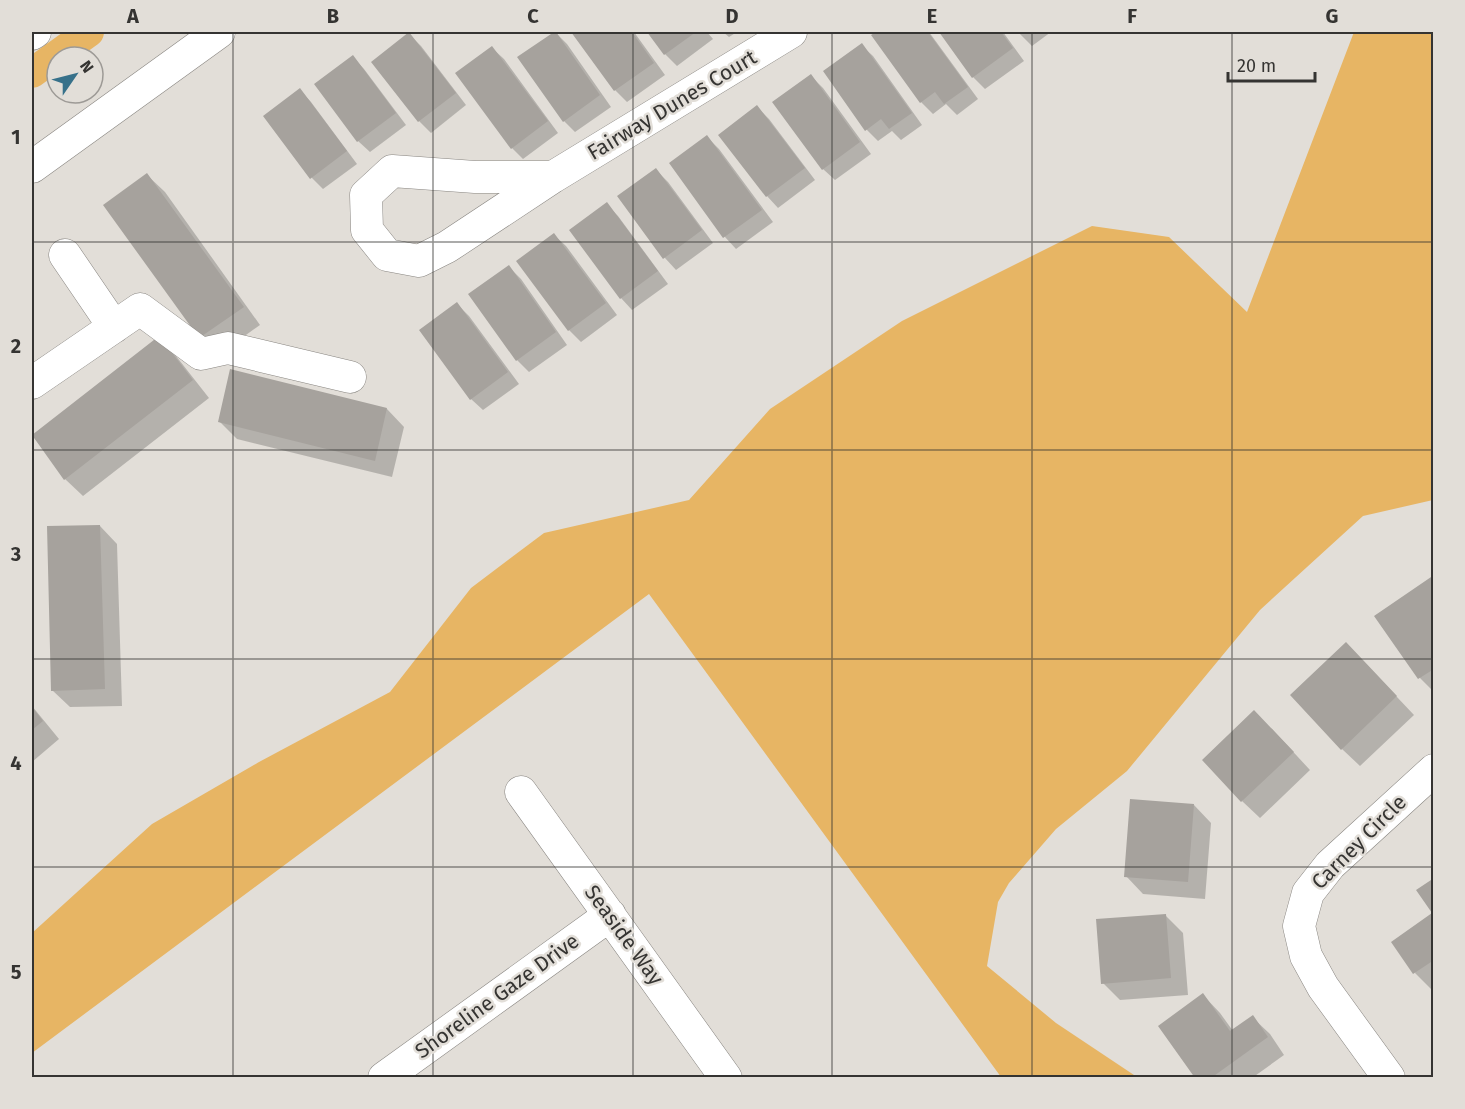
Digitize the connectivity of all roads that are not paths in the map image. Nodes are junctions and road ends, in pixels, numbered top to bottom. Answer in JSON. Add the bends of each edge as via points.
{"nodes":[{"id":1,"x":219,"y":32,"type":"edge"},
{"id":2,"x":791,"y":32,"type":"edge"},
{"id":3,"x":32,"y":167,"type":"edge"},
{"id":4,"x":553,"y":177,"type":"junction"},
{"id":5,"x":65,"y":255,"type":"dead end"},
{"id":6,"x":114,"y":327,"type":"junction"},
{"id":7,"x":350,"y":377,"type":"dead end"},
{"id":8,"x":32,"y":382,"type":"edge"},
{"id":9,"x":1434,"y":770,"type":"edge"},
{"id":10,"x":521,"y":792,"type":"dead end"},
{"id":11,"x":610,"y":915,"type":"junction"},
{"id":12,"x":384,"y":1077,"type":"edge"},
{"id":13,"x":726,"y":1077,"type":"edge"},
{"id":14,"x":1389,"y":1077,"type":"edge"}],
"edges":[{"from":1,"to":3,"type":"street"},
{"from":2,"to":4,"type":"street","name":"Fairway Dunes Court"},
{"from":4,"to":4,"type":"street","name":"Fairway Dunes Court","via":[[447,247],[419,261],[387,255],[367,230],[366,195],[392,171]]},
{"from":5,"to":6,"type":"street"},
{"from":6,"to":7,"type":"street","via":[[140,309],[201,354],[228,348]]},
{"from":6,"to":8,"type":"street"},
{"from":9,"to":14,"type":"street","name":"Carney Circle","via":[[1330,865],[1308,893],[1299,926],[1306,956],[1323,987]]},
{"from":10,"to":11,"type":"street","name":"Seaside Way"},
{"from":11,"to":12,"type":"street","name":"Shoreline Gaze Drive"},
{"from":11,"to":13,"type":"street","name":"Seaside Way"}]}
